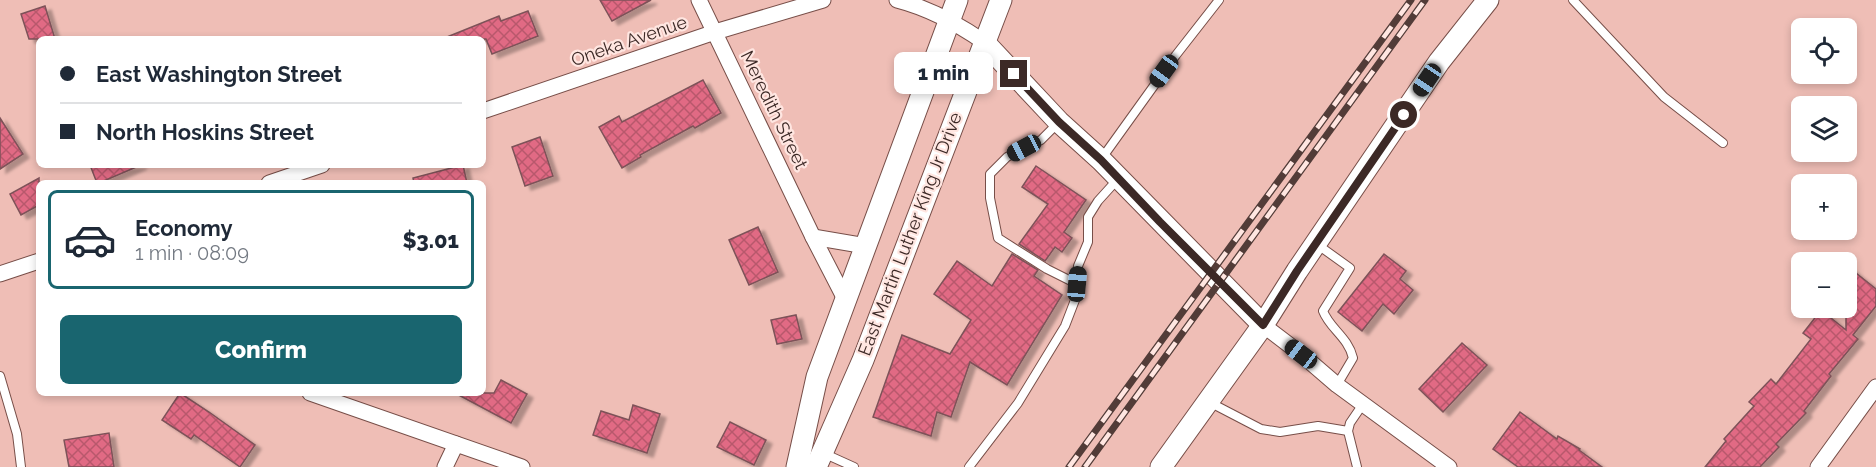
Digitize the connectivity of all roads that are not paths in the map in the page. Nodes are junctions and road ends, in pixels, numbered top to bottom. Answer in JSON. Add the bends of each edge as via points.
{"nodes":[{"id":1,"x":699,"y":0,"type":"edge"},
{"id":2,"x":823,"y":0,"type":"edge"},
{"id":3,"x":897,"y":0,"type":"edge"},
{"id":4,"x":957,"y":0,"type":"edge"},
{"id":5,"x":1001,"y":0,"type":"edge"},
{"id":6,"x":1219,"y":0,"type":"edge"},
{"id":7,"x":1488,"y":0,"type":"edge"},
{"id":8,"x":1573,"y":0,"type":"edge"},
{"id":9,"x":949,"y":20,"type":"junction"},
{"id":10,"x":715,"y":32,"type":"junction"},
{"id":11,"x":984,"y":42,"type":"junction"},
{"id":12,"x":486,"y":110,"type":"edge"},
{"id":13,"x":1059,"y":122,"type":"junction"},
{"id":14,"x":1723,"y":143,"type":"dead end"},
{"id":15,"x":1101,"y":160,"type":"junction"},
{"id":16,"x":313,"y":168,"type":"edge"},
{"id":17,"x":1119,"y":178,"type":"junction"},
{"id":18,"x":278,"y":180,"type":"edge"},
{"id":19,"x":813,"y":237,"type":"junction"},
{"id":20,"x":1316,"y":244,"type":"junction"},
{"id":21,"x":866,"y":246,"type":"junction"},
{"id":22,"x":36,"y":262,"type":"edge"},
{"id":23,"x":0,"y":274,"type":"edge"},
{"id":24,"x":1077,"y":284,"type":"junction"},
{"id":25,"x":845,"y":299,"type":"junction"},
{"id":26,"x":1263,"y":325,"type":"junction"},
{"id":27,"x":0,"y":376,"type":"edge"},
{"id":28,"x":1337,"y":385,"type":"junction"},
{"id":29,"x":1876,"y":387,"type":"edge"},
{"id":30,"x":319,"y":396,"type":"edge"},
{"id":31,"x":1208,"y":402,"type":"junction"},
{"id":32,"x":1363,"y":404,"type":"junction"},
{"id":33,"x":1348,"y":431,"type":"junction"},
{"id":34,"x":456,"y":444,"type":"junction"},
{"id":35,"x":819,"y":460,"type":"edge"},
{"id":36,"x":21,"y":467,"type":"edge"},
{"id":37,"x":445,"y":467,"type":"edge"},
{"id":38,"x":522,"y":467,"type":"edge"},
{"id":39,"x":797,"y":467,"type":"edge"},
{"id":40,"x":854,"y":467,"type":"edge"},
{"id":41,"x":969,"y":467,"type":"edge"},
{"id":42,"x":1161,"y":467,"type":"edge"},
{"id":43,"x":1357,"y":467,"type":"edge"},
{"id":44,"x":1449,"y":467,"type":"edge"},
{"id":45,"x":1818,"y":467,"type":"edge"}],
"edges":[{"from":1,"to":10,"type":"street","name":"Meredith Street"},
{"from":2,"to":10,"type":"street","name":"Oneka Avenue"},
{"from":3,"to":9,"type":"street"},
{"from":4,"to":9,"type":"main road","name":"East Martin Luther King Jr Drive"},
{"from":5,"to":11,"type":"main road","name":"East Martin Luther King Jr Drive"},
{"from":6,"to":15,"type":"lane"},
{"from":7,"to":20,"type":"main road","via":[[1439,63]]},
{"from":8,"to":14,"type":"lane","via":[[1664,97]]},
{"from":9,"to":11,"type":"street"},
{"from":9,"to":21,"type":"main road","name":"East Martin Luther King Jr Drive"},
{"from":10,"to":12,"type":"street","name":"Oneka Avenue"},
{"from":10,"to":19,"type":"street","name":"Meredith Street"},
{"from":11,"to":13,"type":"main road"},
{"from":11,"to":35,"type":"main road","name":"East Martin Luther King Jr Drive","via":[[862,360]]},
{"from":13,"to":15,"type":"main road"},
{"from":13,"to":24,"type":"lane","via":[[1041,140],[1007,158],[990,174],[990,198],[998,238]]},
{"from":15,"to":17,"type":"main road"},
{"from":16,"to":18,"type":"street"},
{"from":17,"to":24,"type":"lane","via":[[1088,217],[1088,242],[1078,266]]},
{"from":17,"to":26,"type":"main road"},
{"from":19,"to":21,"type":"street"},
{"from":19,"to":25,"type":"street","name":"Meredith Street"},
{"from":20,"to":26,"type":"main road"},
{"from":20,"to":28,"type":"lane","via":[[1350,268],[1323,310],[1350,346],[1353,358]]},
{"from":21,"to":25,"type":"main road","name":"East Martin Luther King Jr Drive"},
{"from":22,"to":23,"type":"street"},
{"from":24,"to":41,"type":"lane","via":[[1076,300],[1065,326],[1018,403]]},
{"from":25,"to":39,"type":"main road","name":"East Martin Luther King Jr Drive","via":[[818,377]]},
{"from":26,"to":28,"type":"street"},
{"from":26,"to":31,"type":"main road"},
{"from":27,"to":36,"type":"lane","via":[[17,434]]},
{"from":28,"to":32,"type":"street"},
{"from":29,"to":45,"type":"street"},
{"from":30,"to":34,"type":"street"},
{"from":31,"to":33,"type":"lane","via":[[1261,429],[1280,432],[1318,426]]},
{"from":31,"to":42,"type":"main road"},
{"from":32,"to":33,"type":"lane"},
{"from":32,"to":44,"type":"street"},
{"from":33,"to":43,"type":"lane"},
{"from":34,"to":37,"type":"street"},
{"from":34,"to":38,"type":"street"},
{"from":35,"to":40,"type":"lane"}]}
